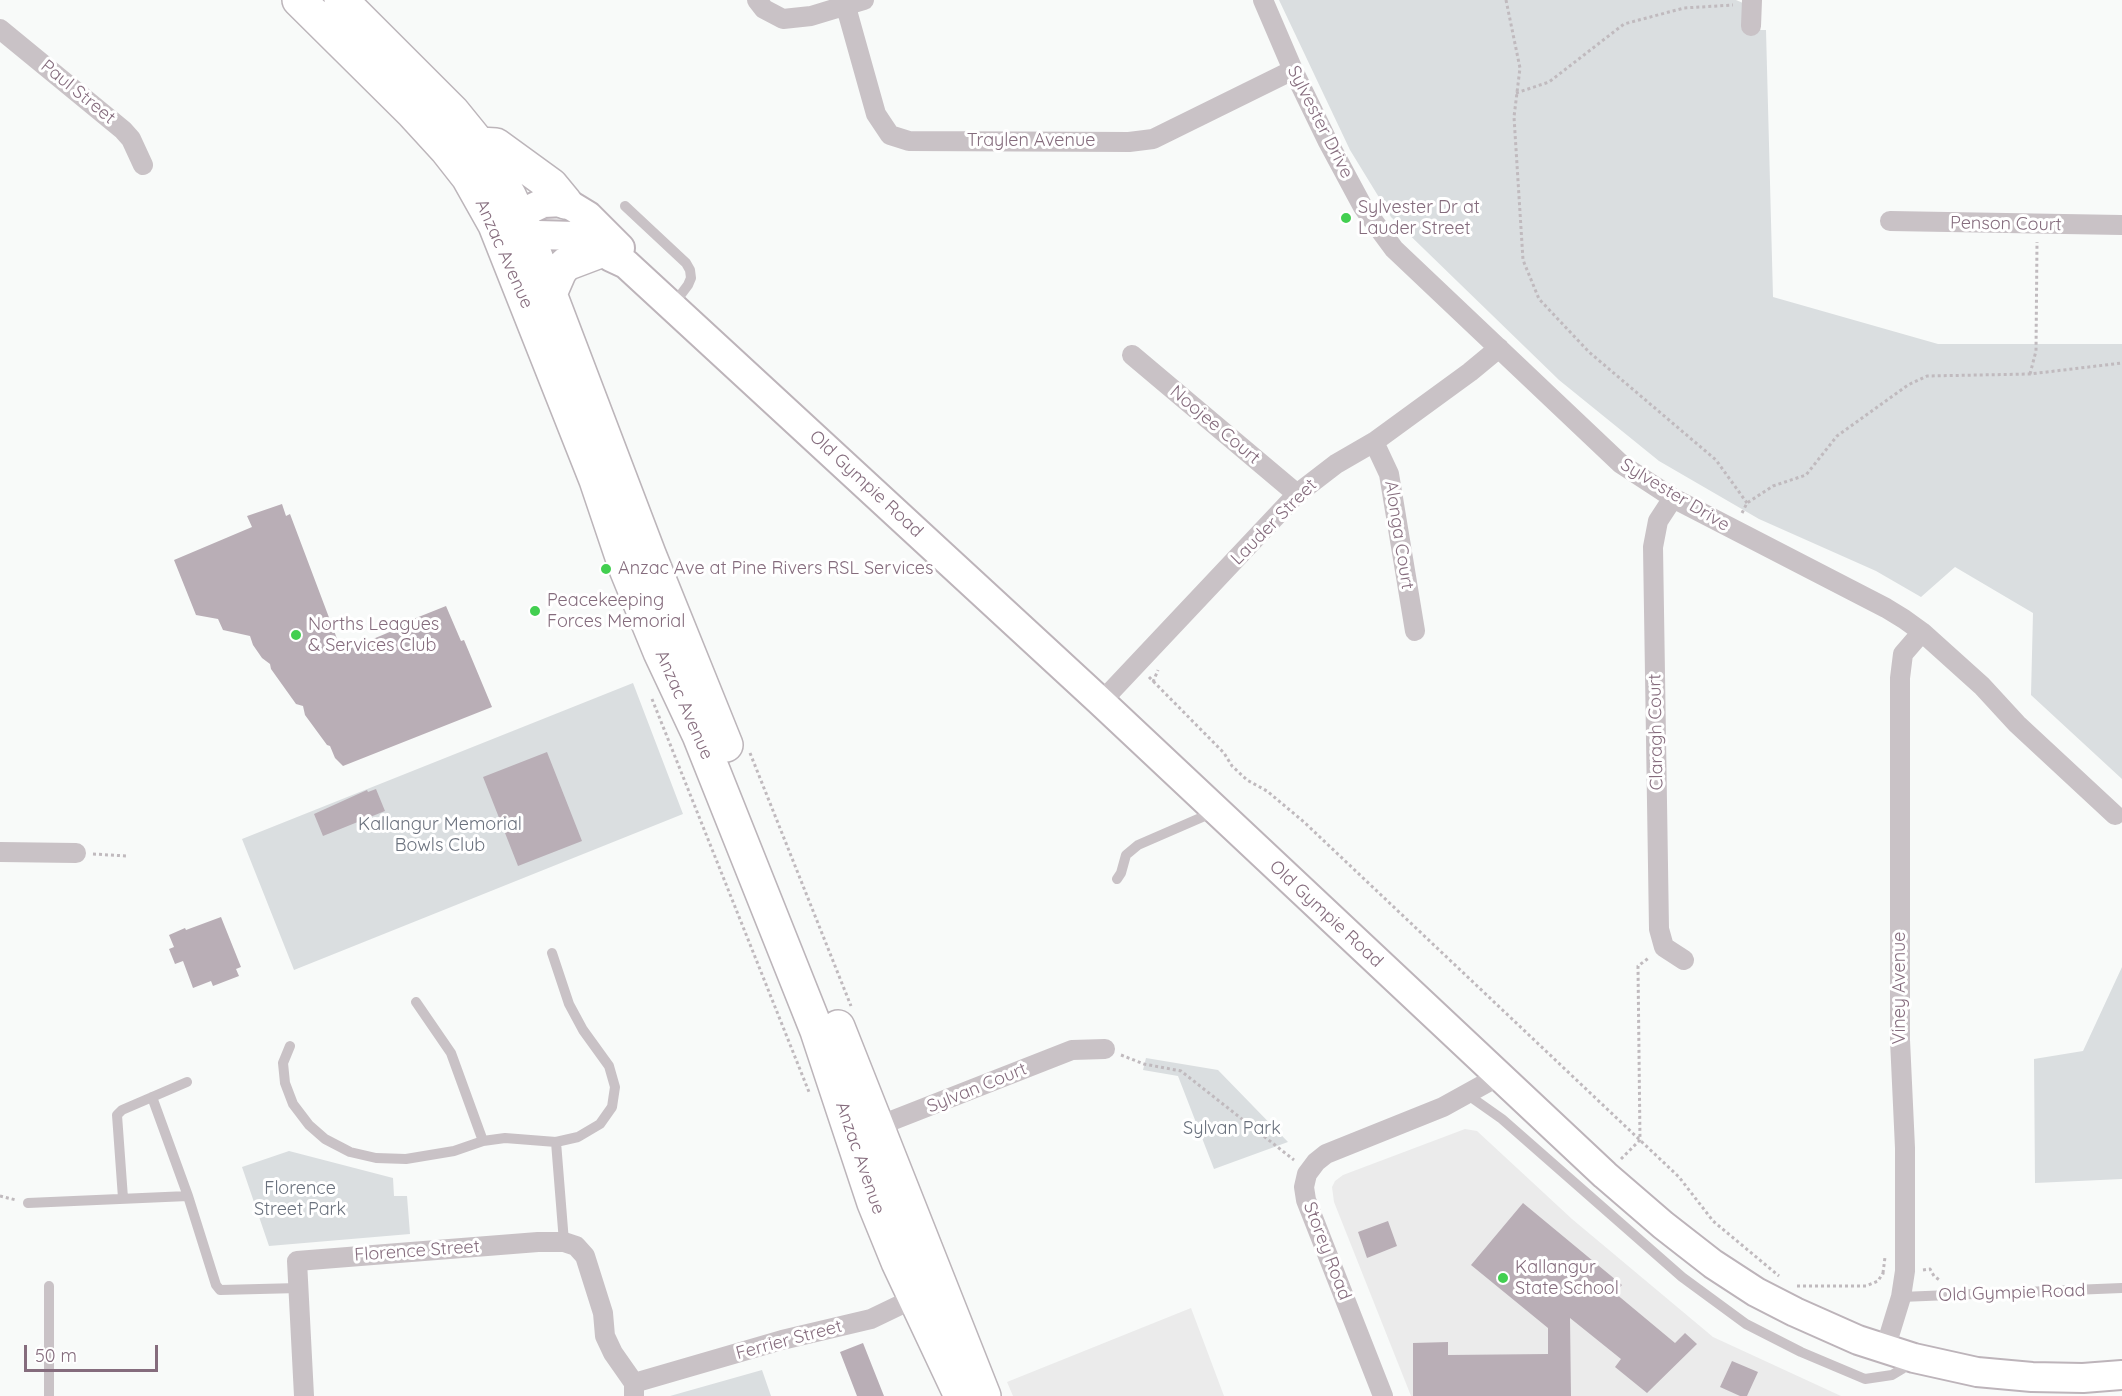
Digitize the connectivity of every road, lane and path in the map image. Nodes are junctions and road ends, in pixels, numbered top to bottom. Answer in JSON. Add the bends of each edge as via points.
{"nodes":[{"id":1,"x":298,"y":0,"type":"edge"},
{"id":2,"x":341,"y":0,"type":"edge"},
{"id":3,"x":757,"y":0,"type":"edge"},
{"id":4,"x":1263,"y":0,"type":"edge"},
{"id":5,"x":1506,"y":0,"type":"edge"},
{"id":6,"x":855,"y":3,"type":"edge"},
{"id":7,"x":1751,"y":12,"type":"edge"},
{"id":8,"x":0,"y":29,"type":"edge"},
{"id":9,"x":1293,"y":70,"type":"junction"},
{"id":10,"x":1516,"y":93,"type":"junction"},
{"id":11,"x":479,"y":144,"type":"junction"},
{"id":12,"x":143,"y":165,"type":"dead end"},
{"id":13,"x":565,"y":202,"type":"junction"},
{"id":14,"x":625,"y":206,"type":"dead end"},
{"id":15,"x":1890,"y":221,"type":"dead end"},
{"id":16,"x":2037,"y":225,"type":"junction"},
{"id":17,"x":2122,"y":225,"type":"edge"},
{"id":18,"x":511,"y":230,"type":"junction"},
{"id":19,"x":615,"y":257,"type":"junction"},
{"id":20,"x":550,"y":294,"type":"junction"},
{"id":21,"x":673,"y":305,"type":"junction"},
{"id":22,"x":1499,"y":348,"type":"junction"},
{"id":23,"x":1132,"y":356,"type":"dead end"},
{"id":24,"x":2122,"y":363,"type":"edge"},
{"id":25,"x":2030,"y":374,"type":"junction"},
{"id":26,"x":1374,"y":442,"type":"junction"},
{"id":27,"x":1297,"y":495,"type":"junction"},
{"id":28,"x":1673,"y":498,"type":"junction"},
{"id":29,"x":1747,"y":503,"type":"junction"},
{"id":30,"x":1734,"y":531,"type":"junction"},
{"id":31,"x":1415,"y":631,"type":"dead end"},
{"id":32,"x":1922,"y":632,"type":"junction"},
{"id":33,"x":672,"y":647,"type":"junction"},
{"id":34,"x":1136,"y":664,"type":"junction"},
{"id":35,"x":1162,"y":664,"type":"dead end"},
{"id":36,"x":1153,"y":682,"type":"junction"},
{"id":37,"x":650,"y":693,"type":"dead end"},
{"id":38,"x":1101,"y":702,"type":"junction"},
{"id":39,"x":1217,"y":811,"type":"junction"},
{"id":40,"x":2115,"y":815,"type":"dead end"},
{"id":41,"x":0,"y":852,"type":"edge"},
{"id":42,"x":76,"y":853,"type":"joint"},
{"id":43,"x":127,"y":855,"type":"dead end"},
{"id":44,"x":1117,"y":879,"type":"dead end"},
{"id":45,"x":1664,"y":947,"type":"junction"},
{"id":46,"x":552,"y":953,"type":"dead end"},
{"id":47,"x":1684,"y":960,"type":"dead end"},
{"id":48,"x":416,"y":1002,"type":"dead end"},
{"id":49,"x":290,"y":1046,"type":"dead end"},
{"id":50,"x":1105,"y":1049,"type":"joint"},
{"id":51,"x":1498,"y":1076,"type":"junction"},
{"id":52,"x":187,"y":1082,"type":"dead end"},
{"id":53,"x":809,"y":1092,"type":"dead end"},
{"id":54,"x":1468,"y":1095,"type":"junction"},
{"id":55,"x":152,"y":1097,"type":"junction"},
{"id":56,"x":864,"y":1131,"type":"junction"},
{"id":57,"x":1640,"y":1140,"type":"junction"},
{"id":58,"x":483,"y":1141,"type":"junction"},
{"id":59,"x":556,"y":1142,"type":"junction"},
{"id":60,"x":1307,"y":1174,"type":"junction"},
{"id":61,"x":1605,"y":1175,"type":"junction"},
{"id":62,"x":188,"y":1196,"type":"junction"},
{"id":63,"x":123,"y":1198,"type":"junction"},
{"id":64,"x":28,"y":1203,"type":"dead end"},
{"id":65,"x":564,"y":1242,"type":"junction"},
{"id":66,"x":1905,"y":1271,"type":"junction"},
{"id":67,"x":1705,"y":1275,"type":"junction"},
{"id":68,"x":1785,"y":1282,"type":"dead end"},
{"id":69,"x":1949,"y":1282,"type":"dead end"},
{"id":70,"x":1793,"y":1285,"type":"dead end"},
{"id":71,"x":49,"y":1286,"type":"dead end"},
{"id":72,"x":299,"y":1288,"type":"junction"},
{"id":73,"x":2122,"y":1288,"type":"edge"},
{"id":74,"x":928,"y":1291,"type":"junction"},
{"id":75,"x":1901,"y":1297,"type":"junction"},
{"id":76,"x":1897,"y":1360,"type":"junction"},
{"id":77,"x":2122,"y":1375,"type":"edge"},
{"id":78,"x":634,"y":1390,"type":"edge"},
{"id":79,"x":49,"y":1396,"type":"edge"},
{"id":80,"x":304,"y":1396,"type":"edge"},
{"id":81,"x":961,"y":1396,"type":"edge"},
{"id":82,"x":984,"y":1396,"type":"edge"},
{"id":83,"x":1383,"y":1396,"type":"edge"}],
"edges":[{"from":1,"to":18,"type":"highway","name":"Anzac Avenue","via":[[413,113]]},
{"from":2,"to":11,"type":"highway","name":"Anzac Avenue"},
{"from":3,"to":6,"type":"street","via":[[764,9],[783,19],[811,16]]},
{"from":4,"to":9,"type":"street","name":"Sylvester Drive"},
{"from":5,"to":10,"type":"path","via":[[1520,68]]},
{"from":6,"to":9,"type":"street","name":"Traylen Avenue","via":[[876,114],[890,135],[909,141],[1153,139]]},
{"from":7,"to":10,"type":"path","via":[[1733,5],[1684,8],[1624,24],[1549,82]]},
{"from":8,"to":12,"type":"street","name":"Paul Street","via":[[123,130]]},
{"from":9,"to":22,"type":"street","name":"Sylvester Drive","via":[[1363,207],[1394,249]]},
{"from":10,"to":29,"type":"path","via":[[1522,260],[1539,299],[1589,352],[1716,460]]},
{"from":11,"to":13,"type":"highway","via":[[496,145],[551,185]]},
{"from":11,"to":18,"type":"highway","name":"Anzac Avenue","via":[[504,185]]},
{"from":13,"to":18,"type":"main road","via":[[543,203]]},
{"from":13,"to":19,"type":"main road","name":"Old Gympie Road","via":[[588,216],[620,246]]},
{"from":14,"to":21,"type":"lane","via":[[690,270],[688,285]]},
{"from":15,"to":16,"type":"street","name":"Penson Court"},
{"from":16,"to":17,"type":"street","name":"Penson Court"},
{"from":16,"to":25,"type":"path","via":[[2036,351]]},
{"from":18,"to":19,"type":"main road","name":"Old Gympie Road","via":[[576,236]]},
{"from":18,"to":20,"type":"highway","name":"Anzac Avenue"},
{"from":18,"to":33,"type":"highway","name":"Anzac Avenue","via":[[626,569]]},
{"from":19,"to":20,"type":"highway","via":[[566,264]]},
{"from":19,"to":21,"type":"main road","name":"Old Gympie Road"},
{"from":20,"to":33,"type":"highway","name":"Anzac Avenue"},
{"from":21,"to":38,"type":"main road","name":"Old Gympie Road"},
{"from":22,"to":26,"type":"street","name":"Lauder Street"},
{"from":22,"to":28,"type":"street","name":"Sylvester Drive","via":[[1621,464]]},
{"from":23,"to":27,"type":"street","name":"Noojee Court"},
{"from":24,"to":25,"type":"path"},
{"from":25,"to":29,"type":"path","via":[[1926,376],[1837,436],[1806,476],[1773,486]]},
{"from":26,"to":27,"type":"street","name":"Lauder Street","via":[[1336,464]]},
{"from":26,"to":31,"type":"street","name":"Alonga Court","via":[[1389,474]]},
{"from":27,"to":34,"type":"street","name":"Lauder Street"},
{"from":28,"to":30,"type":"street","name":"Sylvester Drive"},
{"from":28,"to":45,"type":"street","name":"Claragh Court","via":[[1658,521],[1653,547],[1659,929]]},
{"from":29,"to":30,"type":"path"},
{"from":30,"to":32,"type":"street","name":"Sylvester Drive","via":[[1886,608]]},
{"from":32,"to":40,"type":"street","name":"Sylvester Drive"},
{"from":32,"to":66,"type":"street","name":"Viney Avenue","via":[[1903,654],[1900,678],[1900,1040]]},
{"from":33,"to":56,"type":"highway","name":"Anzac Avenue"},
{"from":34,"to":36,"type":"path"},
{"from":34,"to":38,"type":"street","name":"Lauder Street"},
{"from":35,"to":36,"type":"path"},
{"from":36,"to":57,"type":"path","via":[[1224,753],[1232,766],[1304,822]]},
{"from":37,"to":53,"type":"path"},
{"from":38,"to":39,"type":"main road","name":"Old Gympie Road"},
{"from":39,"to":44,"type":"lane","via":[[1138,845],[1126,855]]},
{"from":39,"to":51,"type":"main road","name":"Old Gympie Road"},
{"from":41,"to":42,"type":"street"},
{"from":42,"to":43,"type":"path"},
{"from":45,"to":47,"type":"street"},
{"from":45,"to":57,"type":"path","via":[[1638,966]]},
{"from":46,"to":59,"type":"lane","via":[[569,1004],[609,1066],[615,1087],[612,1107],[600,1124],[578,1137]]},
{"from":48,"to":58,"type":"lane","via":[[451,1053]]},
{"from":49,"to":58,"type":"lane","via":[[283,1063],[285,1083],[294,1104],[325,1139],[350,1152],[406,1159]]},
{"from":50,"to":56,"type":"street","name":"Sylvan Court","via":[[1072,1050]]},
{"from":50,"to":60,"type":"path","via":[[1144,1064],[1181,1071],[1288,1153]]},
{"from":51,"to":54,"type":"street"},
{"from":51,"to":61,"type":"main road","name":"Old Gympie Road"},
{"from":52,"to":55,"type":"lane"},
{"from":54,"to":60,"type":"street","via":[[1326,1154]]},
{"from":54,"to":67,"type":"lane","via":[[1502,1119],[1642,1242]]},
{"from":55,"to":62,"type":"lane"},
{"from":55,"to":63,"type":"lane","via":[[117,1115]]},
{"from":56,"to":74,"type":"highway","name":"Anzac Avenue"},
{"from":57,"to":61,"type":"path"},
{"from":57,"to":68,"type":"path","via":[[1689,1187],[1713,1221]]},
{"from":58,"to":59,"type":"lane","via":[[505,1138]]},
{"from":59,"to":65,"type":"lane"},
{"from":60,"to":83,"type":"street","name":"Storey Road","via":[[1306,1200]]},
{"from":61,"to":67,"type":"main road","name":"Old Gympie Road","via":[[1663,1225]]},
{"from":62,"to":63,"type":"lane"},
{"from":62,"to":72,"type":"lane","via":[[220,1290]]},
{"from":63,"to":64,"type":"lane"},
{"from":65,"to":72,"type":"street","name":"Florence Street","via":[[297,1260]]},
{"from":65,"to":78,"type":"street","via":[[576,1246],[585,1256],[603,1313],[605,1336]]},
{"from":66,"to":69,"type":"path","via":[[1930,1269],[1939,1280]]},
{"from":66,"to":70,"type":"path","via":[[1883,1273],[1878,1281],[1866,1286]]},
{"from":66,"to":75,"type":"street","name":"Viney Avenue"},
{"from":67,"to":76,"type":"main road","name":"Old Gympie Road"},
{"from":71,"to":79,"type":"lane"},
{"from":72,"to":80,"type":"street"},
{"from":73,"to":75,"type":"lane","name":"Old Gympie Road"},
{"from":74,"to":78,"type":"street","name":"Ferrier Street","via":[[871,1319],[782,1340]]},
{"from":74,"to":81,"type":"highway","name":"Anzac Avenue"},
{"from":74,"to":82,"type":"highway","name":"Anzac Avenue"},
{"from":75,"to":76,"type":"street","name":"Viney Avenue"},
{"from":76,"to":77,"type":"main road","name":"Old Gympie Road","via":[[2022,1377]]}]}
